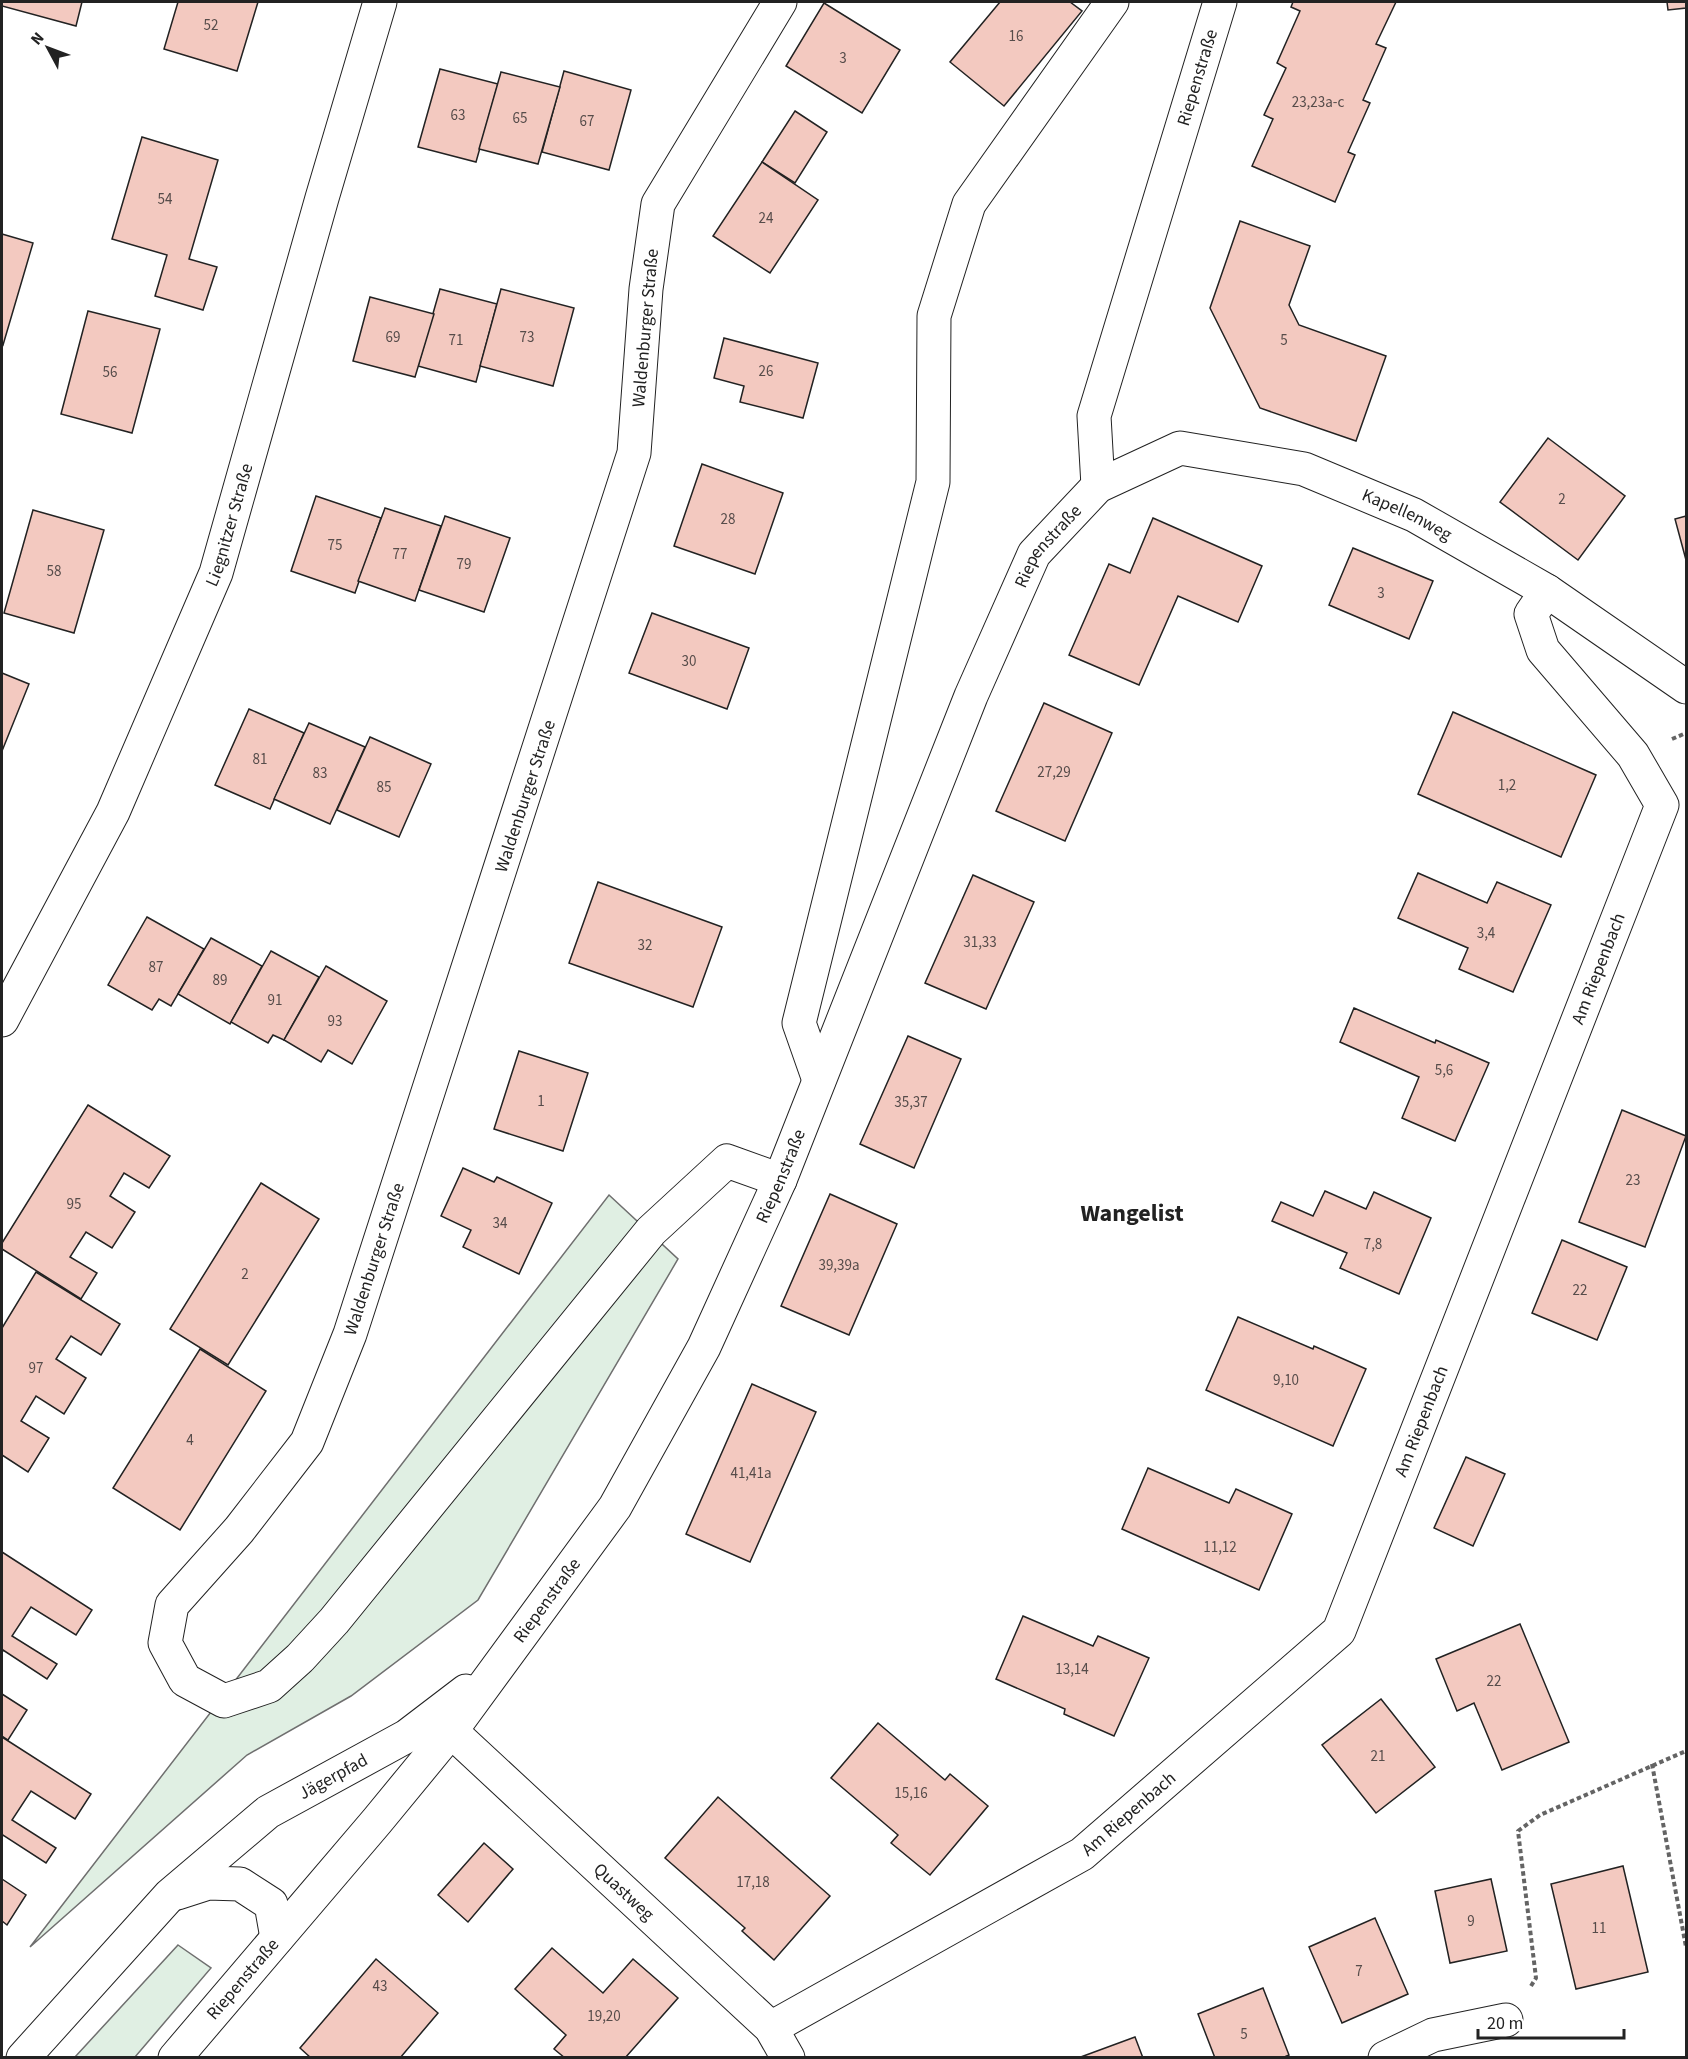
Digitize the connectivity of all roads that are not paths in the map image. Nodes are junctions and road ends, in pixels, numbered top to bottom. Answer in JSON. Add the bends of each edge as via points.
{"nodes":[{"id":1,"x":380,"y":2,"type":"edge"},
{"id":2,"x":780,"y":2,"type":"edge"},
{"id":3,"x":1112,"y":2,"type":"edge"},
{"id":4,"x":1220,"y":2,"type":"edge"},
{"id":5,"x":1098,"y":486,"type":"junction"},
{"id":6,"x":1547,"y":591,"type":"junction"},
{"id":7,"x":1686,"y":687,"type":"edge"},
{"id":8,"x":2,"y":1020,"type":"edge"},
{"id":9,"x":819,"y":1080,"type":"junction"},
{"id":10,"x":780,"y":1180,"type":"junction"},
{"id":11,"x":499,"y":1666,"type":"junction"},
{"id":12,"x":451,"y":1731,"type":"junction"},
{"id":13,"x":170,"y":1895,"type":"junction"},
{"id":14,"x":277,"y":1938,"type":"junction"},
{"id":15,"x":1506,"y":2020,"type":"road end"},
{"id":16,"x":771,"y":2028,"type":"junction"},
{"id":17,"x":23,"y":2058,"type":"edge"},
{"id":18,"x":175,"y":2058,"type":"edge"},
{"id":19,"x":788,"y":2058,"type":"edge"},
{"id":20,"x":1385,"y":2058,"type":"edge"}],
"edges":[{"from":1,"to":8,"type":"street","name":"Liegnitzer Straße","via":[[216,573],[113,812]]},
{"from":2,"to":10,"type":"street","name":"Waldenburger Straße","via":[[658,204],[646,289],[634,453],[588,600],[350,1334],[307,1442],[239,1530],[172,1605],[165,1643],[185,1680],[224,1701],[269,1686],[334,1621],[651,1231],[727,1161]]},
{"from":3,"to":9,"type":"street","via":[[969,204],[934,316],[933,482],[799,1023]]},
{"from":4,"to":5,"type":"street","name":"Riepenstraße","via":[[1094,416]]},
{"from":5,"to":6,"type":"street","name":"Kapellenweg","via":[[1180,448],[1304,469],[1414,515]]},
{"from":5,"to":9,"type":"street","name":"Riepenstraße","via":[[1034,554],[971,696]]},
{"from":6,"to":7,"type":"street","name":"Kapellenweg"},
{"from":6,"to":16,"type":"street","name":"Am Riepenbach","via":[[1531,614],[1543,650],[1633,755],[1662,805],[1339,1631],[1082,1854]]},
{"from":9,"to":10,"type":"street","name":"Riepenstraße"},
{"from":10,"to":11,"type":"street","name":"Riepenstraße","via":[[704,1347],[615,1507]]},
{"from":11,"to":12,"type":"street","name":"Riepenstraße"},
{"from":11,"to":13,"type":"street","name":"Jägerpfad","via":[[407,1736],[268,1812]]},
{"from":12,"to":14,"type":"street","name":"Riepenstraße"},
{"from":12,"to":16,"type":"street","name":"Quastweg"},
{"from":13,"to":14,"type":"street","via":[[208,1883],[240,1884],[271,1904]]},
{"from":13,"to":17,"type":"street","name":"Jägerpfad"},
{"from":14,"to":18,"type":"street","name":"Riepenstraße"},
{"from":15,"to":20,"type":"street","via":[[1433,2035]]},
{"from":16,"to":19,"type":"street","name":"Quastweg"}]}
